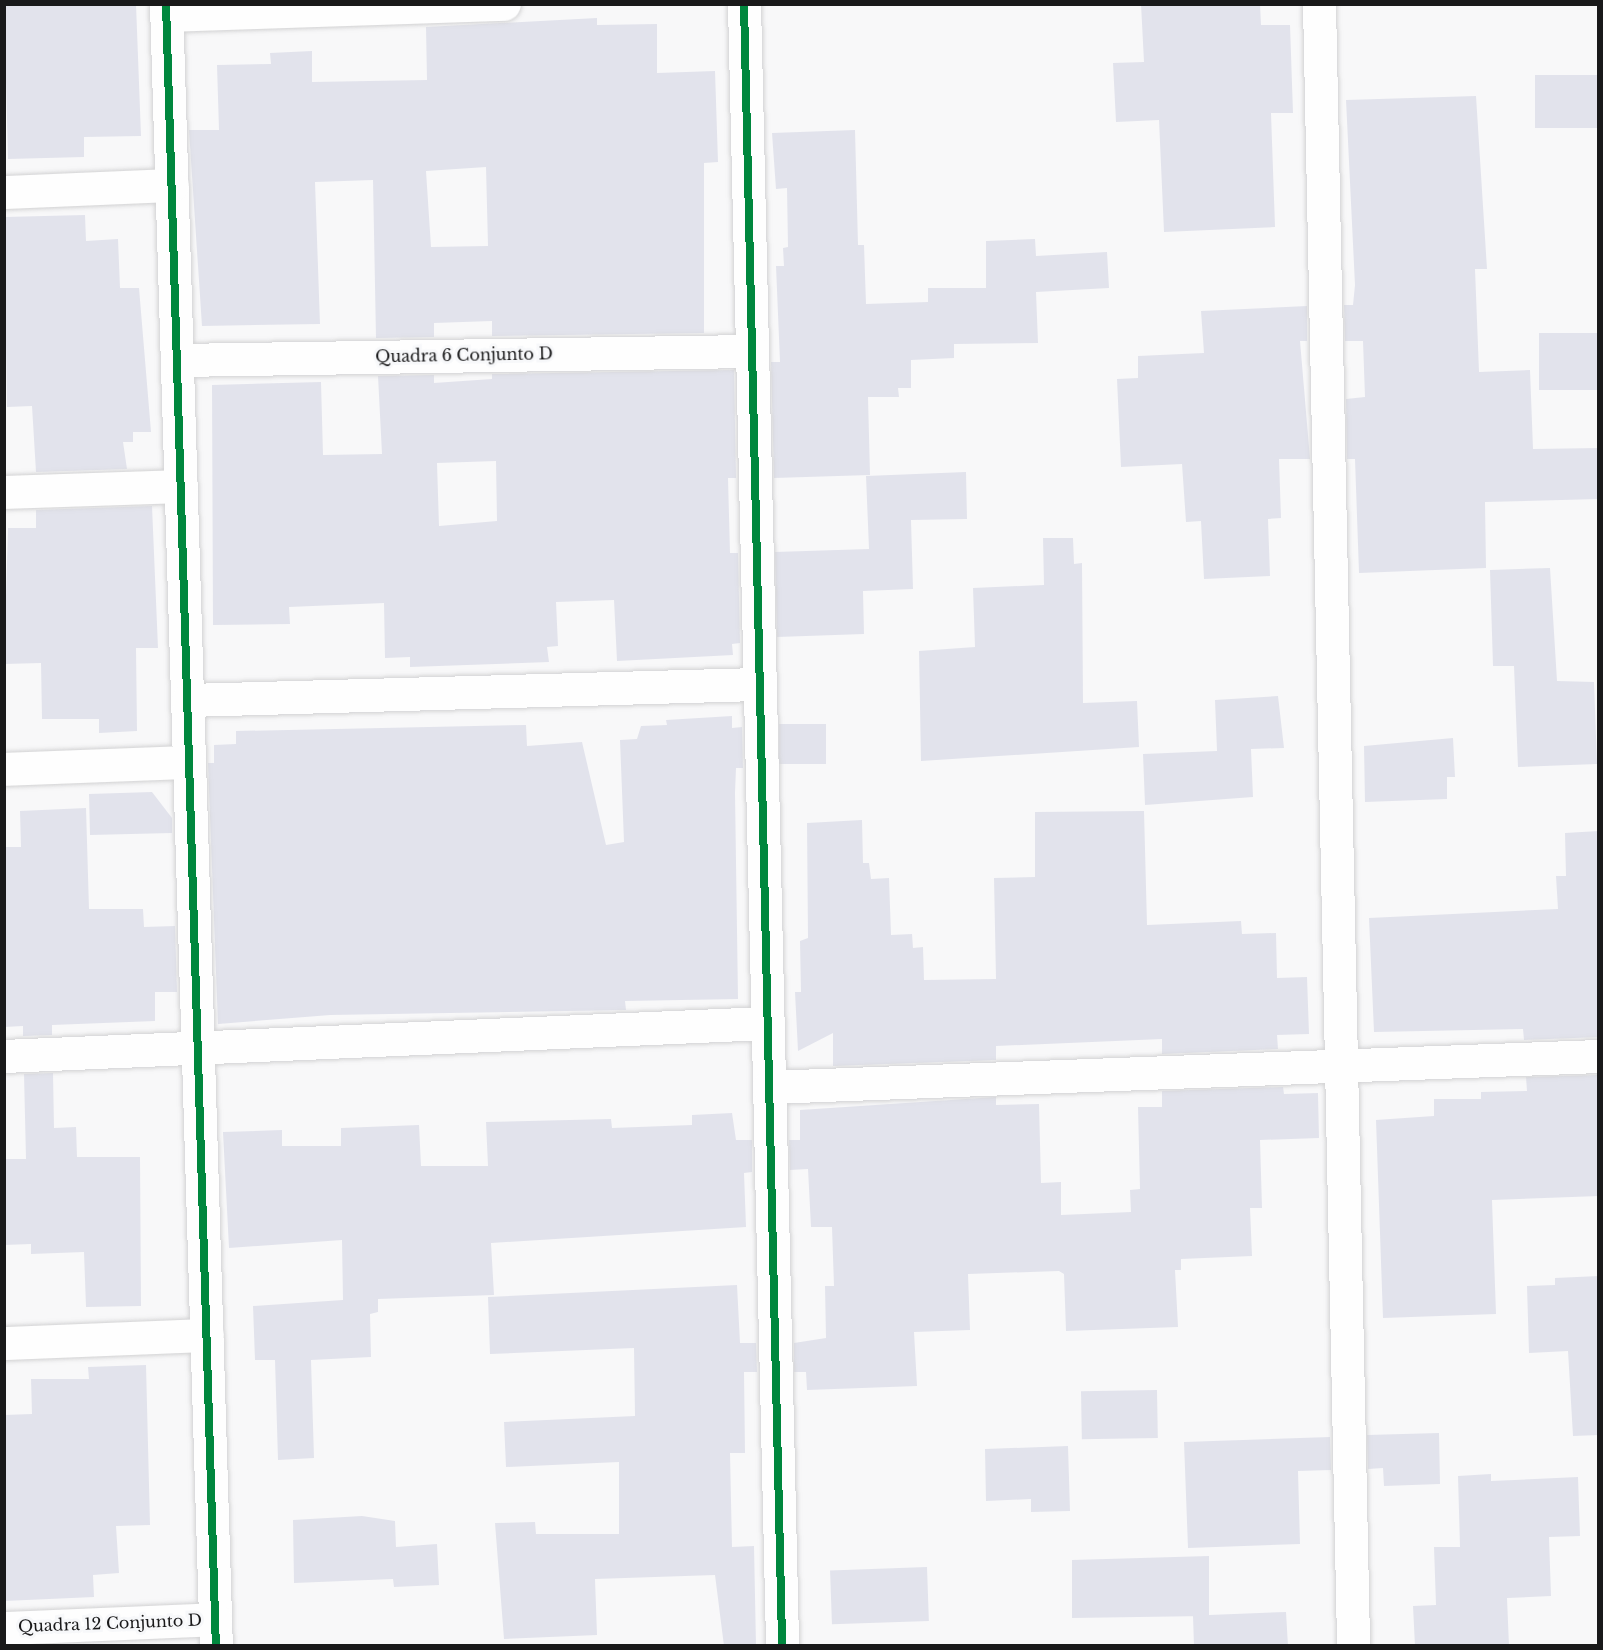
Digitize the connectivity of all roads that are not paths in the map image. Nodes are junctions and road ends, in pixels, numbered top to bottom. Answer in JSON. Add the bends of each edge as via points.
{"nodes":[{"id":1,"x":504,"y":4,"type":"edge"},
{"id":2,"x":744,"y":4,"type":"edge"},
{"id":3,"x":1319,"y":4,"type":"edge"},
{"id":4,"x":166,"y":10,"type":"edge"},
{"id":5,"x":172,"y":185,"type":"junction"},
{"id":6,"x":4,"y":192,"type":"edge"},
{"id":7,"x":751,"y":351,"type":"junction"},
{"id":8,"x":177,"y":360,"type":"junction"},
{"id":9,"x":181,"y":486,"type":"junction"},
{"id":10,"x":4,"y":492,"type":"edge"},
{"id":11,"x":759,"y":684,"type":"junction"},
{"id":12,"x":188,"y":700,"type":"junction"},
{"id":13,"x":189,"y":762,"type":"junction"},
{"id":14,"x":4,"y":769,"type":"edge"},
{"id":15,"x":767,"y":1023,"type":"junction"},
{"id":16,"x":198,"y":1048,"type":"junction"},
{"id":17,"x":4,"y":1056,"type":"edge"},
{"id":18,"x":1599,"y":1056,"type":"edge"},
{"id":19,"x":1341,"y":1066,"type":"junction"},
{"id":20,"x":769,"y":1087,"type":"junction"},
{"id":21,"x":207,"y":1335,"type":"junction"},
{"id":22,"x":4,"y":1343,"type":"edge"},
{"id":23,"x":4,"y":1628,"type":"edge"},
{"id":24,"x":216,"y":1632,"type":"edge"},
{"id":25,"x":782,"y":1646,"type":"edge"},
{"id":26,"x":1353,"y":1646,"type":"edge"}],
"edges":[{"from":1,"to":4,"type":"street"},
{"from":2,"to":7,"type":"street"},
{"from":3,"to":19,"type":"street"},
{"from":4,"to":5,"type":"street"},
{"from":5,"to":6,"type":"street"},
{"from":5,"to":8,"type":"street"},
{"from":7,"to":8,"type":"street","name":"Quadra 6 Conjunto D"},
{"from":7,"to":11,"type":"street"},
{"from":8,"to":9,"type":"street"},
{"from":9,"to":10,"type":"street"},
{"from":9,"to":12,"type":"street"},
{"from":11,"to":12,"type":"street"},
{"from":11,"to":15,"type":"street"},
{"from":12,"to":13,"type":"street"},
{"from":13,"to":14,"type":"street"},
{"from":13,"to":16,"type":"street"},
{"from":15,"to":16,"type":"street"},
{"from":15,"to":20,"type":"street"},
{"from":16,"to":17,"type":"street"},
{"from":16,"to":21,"type":"street"},
{"from":18,"to":19,"type":"street"},
{"from":19,"to":20,"type":"street"},
{"from":19,"to":26,"type":"street"},
{"from":20,"to":25,"type":"street"},
{"from":21,"to":22,"type":"street"},
{"from":21,"to":24,"type":"street"},
{"from":23,"to":24,"type":"street","name":"Quadra 12 Conjunto D"}]}
